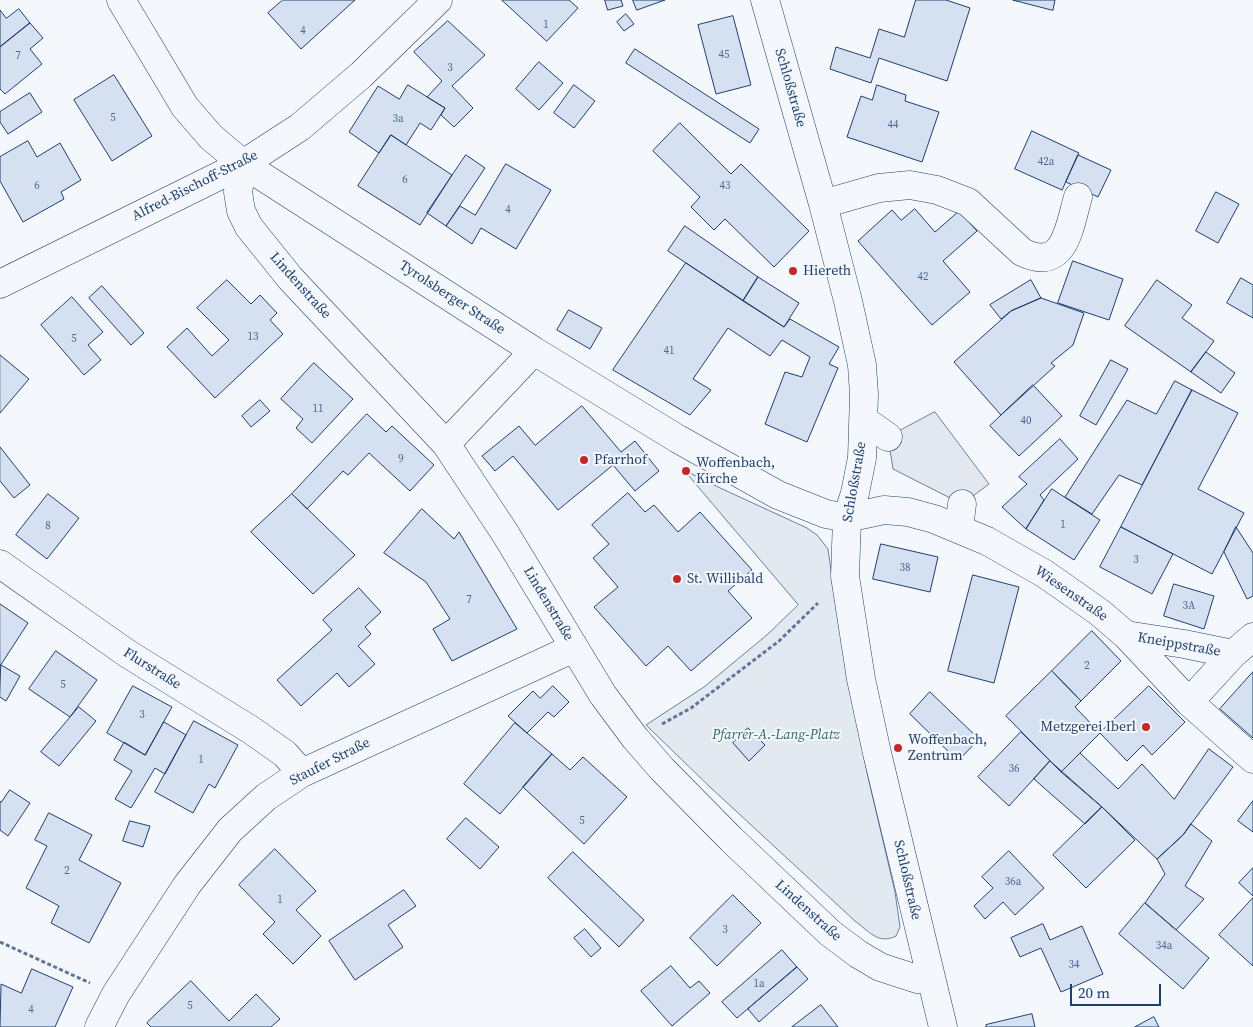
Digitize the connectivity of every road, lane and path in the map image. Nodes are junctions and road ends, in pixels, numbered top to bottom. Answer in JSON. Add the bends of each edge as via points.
{"nodes":[{"id":1,"x":121,"y":0,"type":"edge"},
{"id":2,"x":438,"y":0,"type":"edge"},
{"id":3,"x":765,"y":0,"type":"edge"},
{"id":4,"x":243,"y":164,"type":"junction"},
{"id":5,"x":1078,"y":198,"type":"dead end"},
{"id":6,"x":823,"y":204,"type":"junction"},
{"id":7,"x":0,"y":284,"type":"edge"},
{"id":8,"x":534,"y":351,"type":"junction"},
{"id":9,"x":864,"y":420,"type":"junction"},
{"id":10,"x":888,"y":437,"type":"dead end"},
{"id":11,"x":446,"y":444,"type":"junction"},
{"id":12,"x":847,"y":518,"type":"junction"},
{"id":13,"x":0,"y":564,"type":"edge"},
{"id":14,"x":845,"y":576,"type":"junction"},
{"id":15,"x":1126,"y":635,"type":"junction"},
{"id":16,"x":1253,"y":637,"type":"edge"},
{"id":17,"x":574,"y":648,"type":"junction"},
{"id":18,"x":1233,"y":654,"type":"junction"},
{"id":19,"x":1189,"y":702,"type":"junction"},
{"id":20,"x":635,"y":738,"type":"junction"},
{"id":21,"x":1253,"y":758,"type":"edge"},
{"id":22,"x":302,"y":773,"type":"junction"},
{"id":23,"x":0,"y":942,"type":"edge"},
{"id":24,"x":931,"y":980,"type":"junction"},
{"id":25,"x":116,"y":994,"type":"junction"},
{"id":26,"x":99,"y":1027,"type":"edge"},
{"id":27,"x":943,"y":1027,"type":"edge"}],
"edges":[{"from":1,"to":4,"type":"street","name":"Tyrolsberger Straße","via":[[185,106],[210,137]]},
{"from":2,"to":4,"type":"street","name":"Alfred-Bischoff-Straße","via":[[361,75],[300,127]]},
{"from":3,"to":6,"type":"street","name":"Schloßstraße"},
{"from":4,"to":7,"type":"street","name":"Alfred-Bischoff-Straße"},
{"from":4,"to":8,"type":"street","name":"Tyrolsberger Straße"},
{"from":4,"to":11,"type":"street","name":"Lindenstraße","via":[[238,192],[249,228],[290,278]]},
{"from":5,"to":6,"type":"street","via":[[1065,242],[1056,254],[1046,258],[1022,252],[968,202],[937,190],[910,185],[879,188]]},
{"from":6,"to":9,"type":"street","name":"Schloßstraße","via":[[862,365]]},
{"from":8,"to":11,"type":"street"},
{"from":8,"to":12,"type":"street","name":"Tyrolsberger Straße","via":[[678,440],[755,483],[802,506]]},
{"from":9,"to":10,"type":"street"},
{"from":9,"to":12,"type":"street","name":"Schloßstraße","via":[[862,458]]},
{"from":11,"to":17,"type":"street","name":"Lindenstraße","via":[[505,533]]},
{"from":12,"to":14,"type":"street","name":"Schloßstraße"},
{"from":12,"to":15,"type":"street","name":"Wiesenstraße","via":[[884,510],[934,519],[960,516],[987,542],[1044,574]]},
{"from":13,"to":22,"type":"street","name":"Flurstraße","via":[[128,654],[251,730],[285,754]]},
{"from":14,"to":20,"type":"path","via":[[779,642],[691,708]]},
{"from":14,"to":24,"type":"street","name":"Schloßstraße","via":[[861,679]]},
{"from":15,"to":18,"type":"street","name":"Kneippstraße"},
{"from":15,"to":19,"type":"street","name":"Wiesenstraße"},
{"from":16,"to":18,"type":"street","name":"Kneippstraße"},
{"from":17,"to":20,"type":"street","name":"Lindenstraße"},
{"from":17,"to":22,"type":"street","name":"Staufer Straße"},
{"from":18,"to":19,"type":"street","name":"Kneippstraße"},
{"from":19,"to":21,"type":"street","name":"Wiesenstraße"},
{"from":20,"to":24,"type":"street","name":"Lindenstraße","via":[[731,839],[830,933],[880,967]]},
{"from":22,"to":25,"type":"street","name":"Staufer Straße","via":[[266,797],[230,830],[187,885]]},
{"from":23,"to":25,"type":"path"},
{"from":24,"to":27,"type":"street","name":"Schloßstraße"},
{"from":25,"to":26,"type":"street","name":"Staufer Straße"}]}
